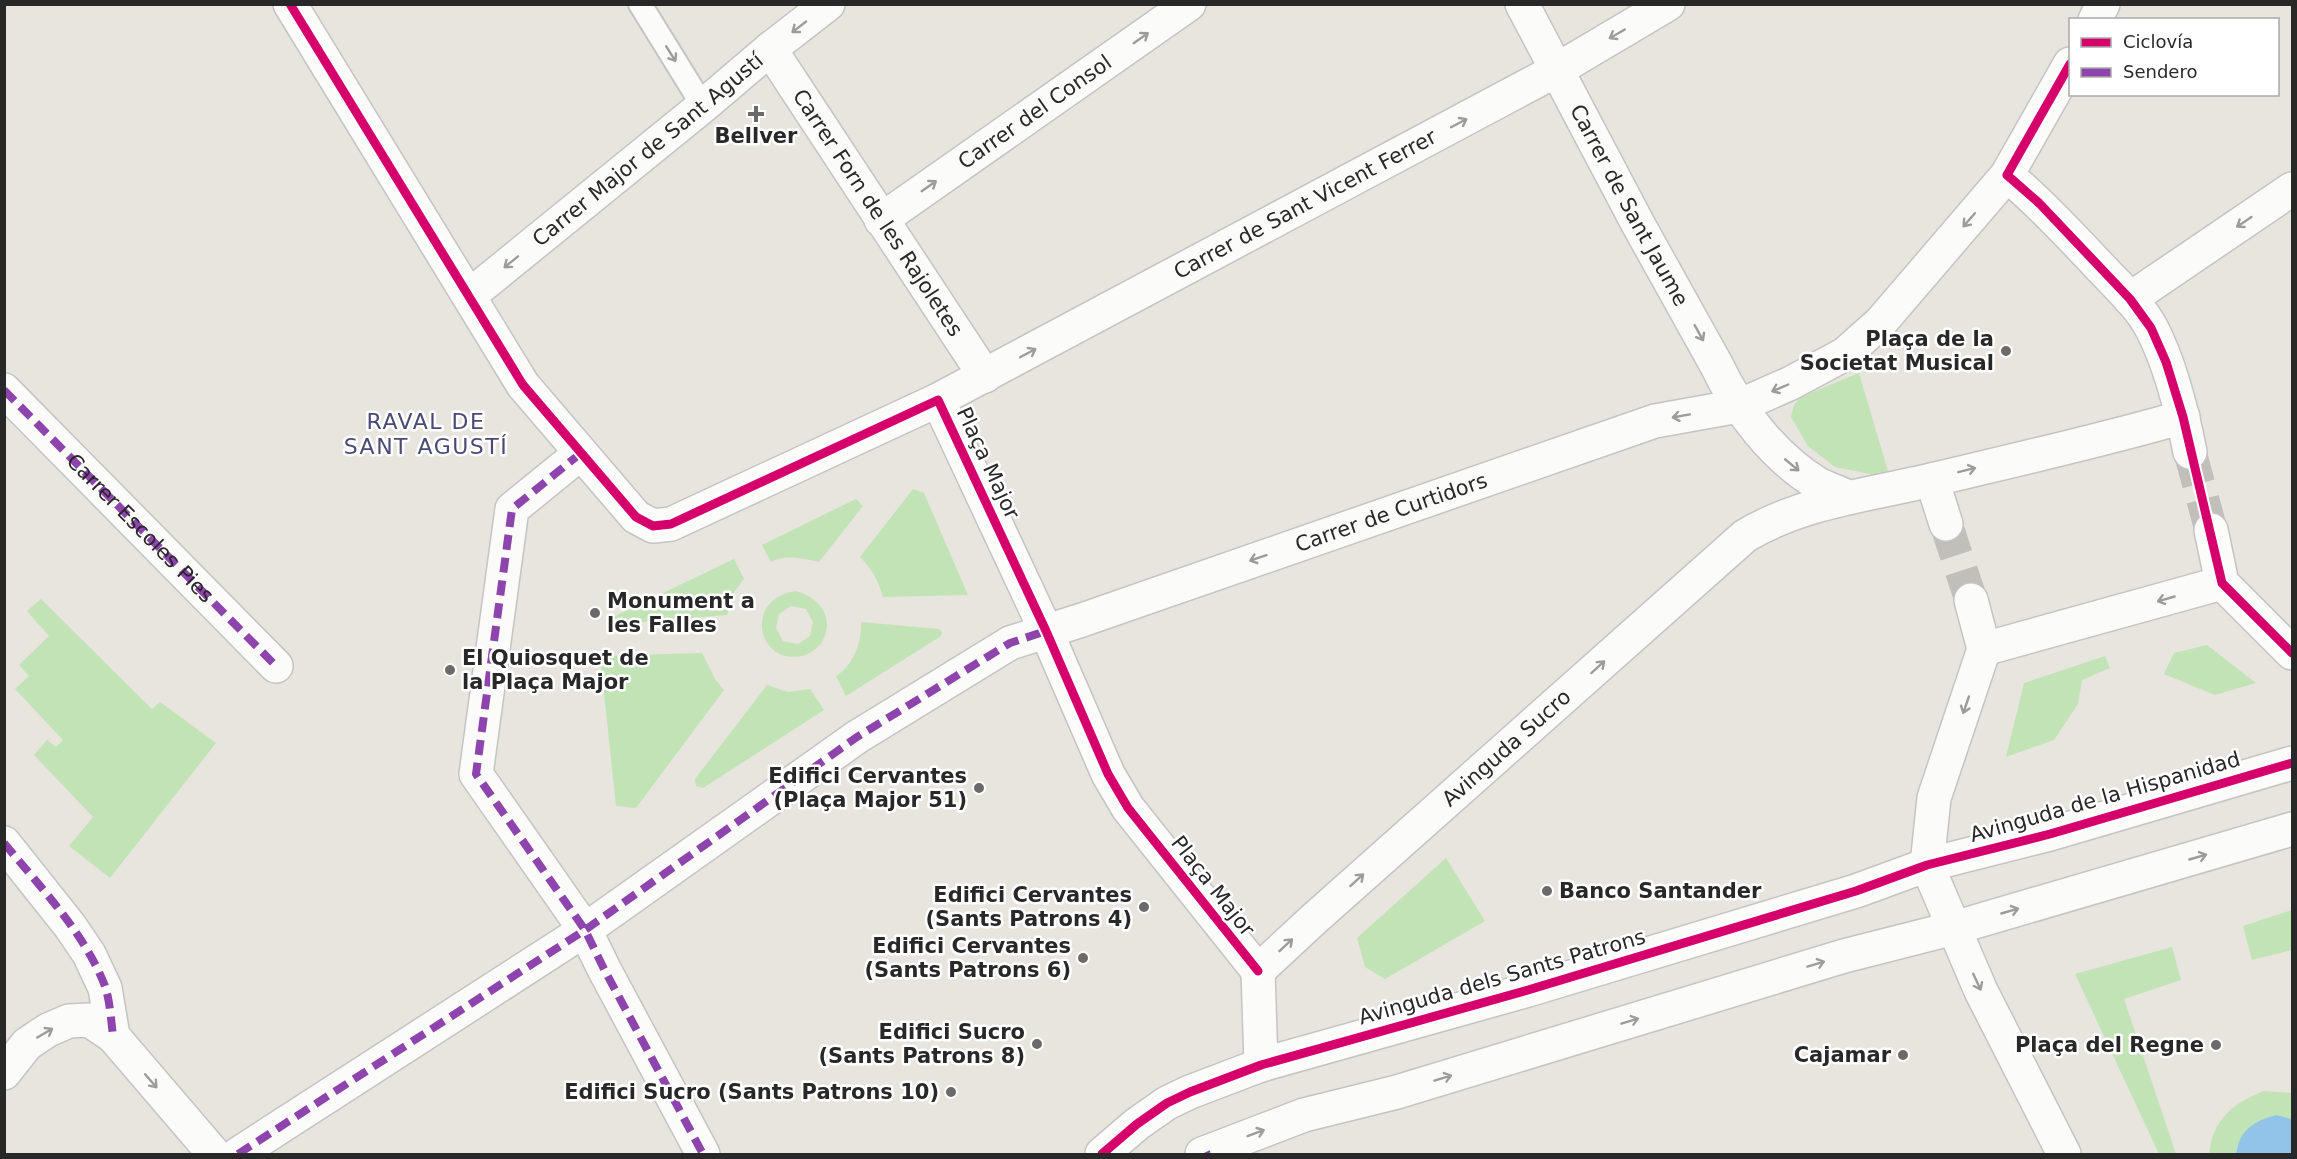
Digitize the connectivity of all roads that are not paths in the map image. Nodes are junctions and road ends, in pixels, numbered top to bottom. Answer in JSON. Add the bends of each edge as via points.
{"nodes":[{"id":1,"x":290,"y":4,"type":"edge"},
{"id":2,"x":640,"y":4,"type":"edge"},
{"id":3,"x":828,"y":4,"type":"edge"},
{"id":4,"x":1522,"y":4,"type":"edge"},
{"id":5,"x":1668,"y":4,"type":"edge"},
{"id":6,"x":1174,"y":9,"type":"edge"},
{"id":7,"x":770,"y":49,"type":"junction"},
{"id":8,"x":2069,"y":66,"type":"edge"},
{"id":9,"x":1556,"y":70,"type":"junction"},
{"id":10,"x":703,"y":106,"type":"junction"},
{"id":11,"x":2007,"y":175,"type":"junction"},
{"id":12,"x":2292,"y":189,"type":"edge"},
{"id":13,"x":881,"y":220,"type":"junction"},
{"id":14,"x":469,"y":296,"type":"junction"},
{"id":15,"x":2130,"y":299,"type":"junction"},
{"id":16,"x":985,"y":376,"type":"junction"},
{"id":17,"x":4,"y":390,"type":"edge"},
{"id":18,"x":938,"y":400,"type":"junction"},
{"id":19,"x":1739,"y":406,"type":"junction"},
{"id":20,"x":2183,"y":417,"type":"junction"},
{"id":21,"x":2190,"y":452,"type":"tunnel mouth"},
{"id":22,"x":581,"y":453,"type":"junction"},
{"id":23,"x":1932,"y":480,"type":"junction"},
{"id":24,"x":1848,"y":496,"type":"junction"},
{"id":25,"x":1946,"y":524,"type":"tunnel mouth"},
{"id":26,"x":2211,"y":530,"type":"tunnel mouth"},
{"id":27,"x":2222,"y":583,"type":"junction"},
{"id":28,"x":1971,"y":600,"type":"tunnel mouth"},
{"id":29,"x":1046,"y":631,"type":"junction"},
{"id":30,"x":1984,"y":649,"type":"junction"},
{"id":31,"x":2292,"y":653,"type":"edge"},
{"id":32,"x":276,"y":666,"type":"dead end"},
{"id":33,"x":2292,"y":764,"type":"edge"},
{"id":34,"x":2292,"y":829,"type":"edge"},
{"id":35,"x":4,"y":843,"type":"edge"},
{"id":36,"x":1927,"y":864,"type":"junction"},
{"id":37,"x":1954,"y":928,"type":"junction"},
{"id":38,"x":585,"y":930,"type":"junction"},
{"id":39,"x":1258,"y":971,"type":"junction"},
{"id":40,"x":113,"y":1036,"type":"junction"},
{"id":41,"x":1261,"y":1065,"type":"junction"},
{"id":42,"x":4,"y":1073,"type":"edge"},
{"id":43,"x":1205,"y":1154,"type":"edge"},
{"id":44,"x":214,"y":1155,"type":"edge"},
{"id":45,"x":238,"y":1155,"type":"edge"},
{"id":46,"x":702,"y":1155,"type":"edge"},
{"id":47,"x":1102,"y":1155,"type":"edge"},
{"id":48,"x":2064,"y":1155,"type":"edge"}],
"edges":[{"from":1,"to":14,"type":"street","name":"Plaça Major"},
{"from":2,"to":10,"type":"lane","one_way":true},
{"from":3,"to":7,"type":"street","name":"Carrer Major de Sant Agustí","one_way":true},
{"from":4,"to":9,"type":"street","name":"Carrer de Sant Jaume"},
{"from":5,"to":9,"type":"street","name":"Carrer de Sant Vicent Ferrer","one_way":true},
{"from":13,"to":6,"type":"street","name":"Carrer del Consol","one_way":true},
{"from":7,"to":10,"type":"street","name":"Carrer Major de Sant Agustí"},
{"from":7,"to":13,"type":"street","name":"Carrer Forn de les Rajoletes"},
{"from":8,"to":11,"type":"street"},
{"from":16,"to":9,"type":"street","name":"Carrer de Sant Vicent Ferrer","one_way":true},
{"from":9,"to":19,"type":"street","name":"Carrer de Sant Jaume","one_way":true},
{"from":10,"to":14,"type":"street","name":"Carrer Major de Sant Agustí","one_way":true},
{"from":11,"to":15,"type":"street","via":[[2040,203]]},
{"from":11,"to":19,"type":"street","one_way":true,"via":[[1881,322],[1845,354]]},
{"from":12,"to":15,"type":"street","one_way":true},
{"from":13,"to":16,"type":"street","name":"Carrer Forn de les Rajoletes"},
{"from":14,"to":22,"type":"street","name":"Plaça Major","via":[[523,385]]},
{"from":15,"to":20,"type":"street","via":[[2151,328]]},
{"from":16,"to":18,"type":"street","name":"Carrer de Sant Vicent Ferrer"},
{"from":17,"to":32,"type":"street","name":"Carrer Escoles Pies"},
{"from":18,"to":22,"type":"street","name":"Plaça Major","via":[[671,524],[653,526],[636,517]]},
{"from":18,"to":29,"type":"street","name":"Plaça Major"},
{"from":19,"to":24,"type":"street","one_way":true,"via":[[1783,457],[1820,484]]},
{"from":19,"to":29,"type":"street","name":"Carrer de Curtidors","one_way":true,"via":[[1644,425]]},
{"from":20,"to":21,"type":"street"},
{"from":23,"to":20,"type":"street","one_way":true},
{"from":22,"to":38,"type":"street","via":[[512,509],[476,774]]},
{"from":23,"to":24,"type":"street"},
{"from":23,"to":25,"type":"street"},
{"from":39,"to":24,"type":"street","name":"Avinguda Sucro","one_way":true,"via":[[1745,536],[1765,524]]},
{"from":26,"to":27,"type":"street"},
{"from":27,"to":30,"type":"street","one_way":true},
{"from":27,"to":31,"type":"street"},
{"from":28,"to":30,"type":"street"},
{"from":29,"to":38,"type":"street","name":"Carrer de Curtidors","via":[[1010,642],[857,737]]},
{"from":29,"to":39,"type":"street","name":"Plaça Major","via":[[1108,774],[1128,808]]},
{"from":30,"to":36,"type":"street","one_way":true,"via":[[1934,798]]},
{"from":33,"to":36,"type":"street","name":"Avinguda de la Hispanidad","via":[[2050,834]]},
{"from":37,"to":34,"type":"street","one_way":true},
{"from":35,"to":40,"type":"street","via":[[89,954],[105,988]]},
{"from":36,"to":37,"type":"street"},
{"from":36,"to":41,"type":"street","name":"Avinguda dels Sants Patrons","via":[[1856,891],[1528,990]]},
{"from":43,"to":37,"type":"street","one_way":true,"via":[[1304,1115],[1397,1092],[1844,956]]},
{"from":37,"to":48,"type":"street","one_way":true,"via":[[1981,991]]},
{"from":38,"to":45,"type":"street","name":"Carrer de Curtidors"},
{"from":38,"to":46,"type":"street"},
{"from":39,"to":41,"type":"street"},
{"from":42,"to":40,"type":"street","one_way":true,"via":[[27,1044],[69,1022],[89,1020]]},
{"from":40,"to":44,"type":"street","one_way":true},
{"from":41,"to":47,"type":"street","name":"Avinguda dels Sants Patrons","via":[[1167,1103]]}]}
